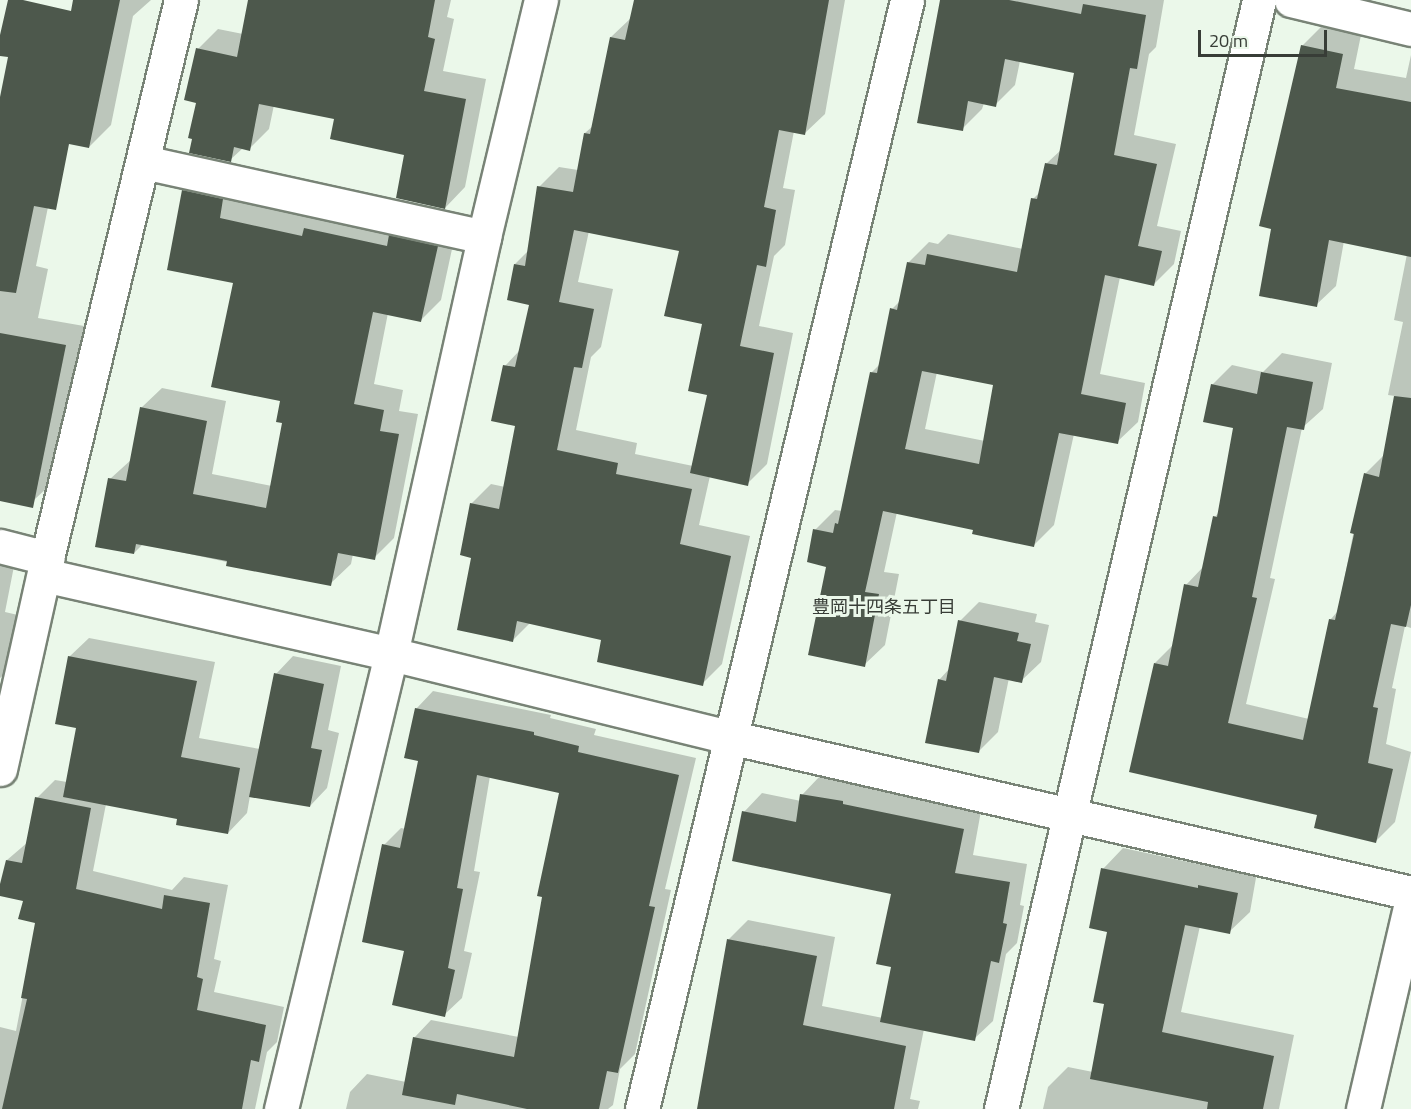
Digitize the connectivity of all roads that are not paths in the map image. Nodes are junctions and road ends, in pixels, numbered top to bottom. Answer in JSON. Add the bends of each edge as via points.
{"nodes":[{"id":1,"x":181,"y":0,"type":"edge"},
{"id":2,"x":541,"y":0,"type":"edge"},
{"id":3,"x":907,"y":0,"type":"edge"},
{"id":4,"x":1259,"y":0,"type":"edge"},
{"id":5,"x":1291,"y":0,"type":"edge"},
{"id":6,"x":1411,"y":29,"type":"edge"},
{"id":7,"x":143,"y":162,"type":"junction"},
{"id":8,"x":484,"y":237,"type":"junction"},
{"id":9,"x":0,"y":546,"type":"edge"},
{"id":10,"x":45,"y":566,"type":"junction"},
{"id":11,"x":391,"y":654,"type":"junction"},
{"id":12,"x":729,"y":737,"type":"junction"},
{"id":13,"x":0,"y":769,"type":"edge"},
{"id":14,"x":1071,"y":813,"type":"junction"},
{"id":15,"x":1411,"y":893,"type":"edge"},
{"id":16,"x":1411,"y":903,"type":"edge"},
{"id":17,"x":281,"y":1109,"type":"edge"},
{"id":18,"x":642,"y":1109,"type":"edge"},
{"id":19,"x":1001,"y":1109,"type":"edge"},
{"id":20,"x":1363,"y":1109,"type":"edge"}],
"edges":[{"from":1,"to":7,"type":"street"},
{"from":2,"to":8,"type":"street"},
{"from":3,"to":12,"type":"street"},
{"from":4,"to":14,"type":"street"},
{"from":5,"to":6,"type":"street"},
{"from":7,"to":8,"type":"street"},
{"from":7,"to":10,"type":"street"},
{"from":8,"to":11,"type":"street"},
{"from":9,"to":10,"type":"street"},
{"from":10,"to":11,"type":"street"},
{"from":10,"to":13,"type":"street"},
{"from":11,"to":12,"type":"street"},
{"from":11,"to":17,"type":"street"},
{"from":12,"to":14,"type":"street"},
{"from":12,"to":18,"type":"street"},
{"from":14,"to":15,"type":"street"},
{"from":14,"to":19,"type":"street"},
{"from":16,"to":20,"type":"street"}]}
